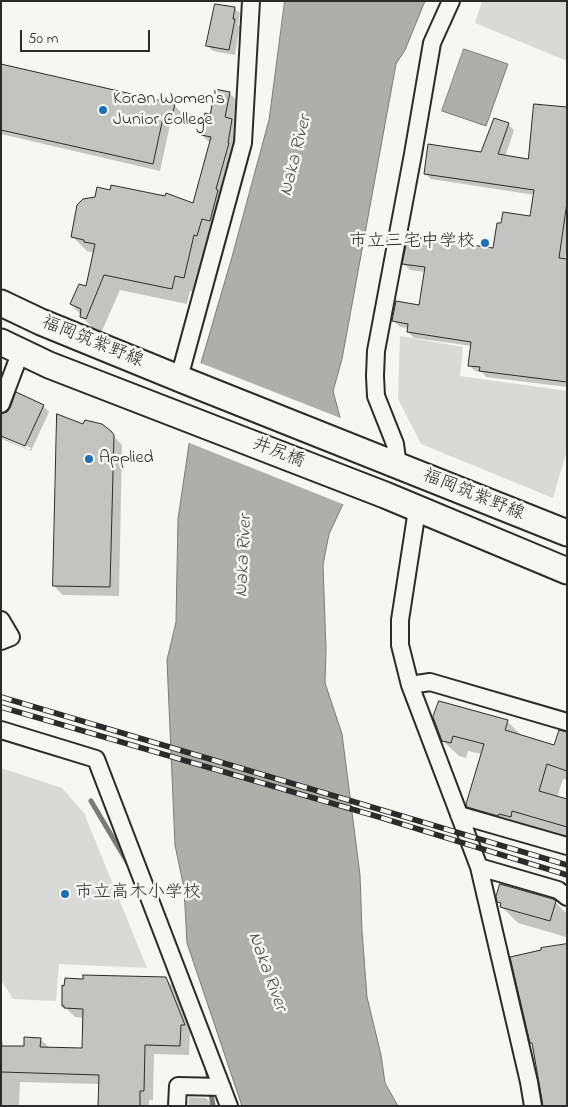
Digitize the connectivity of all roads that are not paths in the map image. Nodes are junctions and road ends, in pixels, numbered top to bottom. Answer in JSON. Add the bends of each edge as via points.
{"nodes":[{"id":1,"x":251,"y":1,"type":"edge"},
{"id":2,"x":451,"y":1,"type":"edge"},
{"id":3,"x":1,"y":303,"type":"edge"},
{"id":4,"x":11,"y":346,"type":"edge"},
{"id":5,"x":181,"y":379,"type":"junction"},
{"id":6,"x":1,"y":404,"type":"edge"},
{"id":7,"x":171,"y":413,"type":"joint"},
{"id":8,"x":389,"y":462,"type":"junction"},
{"id":9,"x":385,"y":496,"type":"joint"},
{"id":10,"x":417,"y":510,"type":"junction"},
{"id":11,"x":567,"y":533,"type":"edge"},
{"id":12,"x":567,"y":571,"type":"edge"},
{"id":13,"x":1,"y":620,"type":"edge"},
{"id":14,"x":1,"y":641,"type":"edge"},
{"id":15,"x":410,"y":685,"type":"junction"},
{"id":16,"x":567,"y":722,"type":"edge"},
{"id":17,"x":1,"y":730,"type":"edge"},
{"id":18,"x":459,"y":814,"type":"junction"},
{"id":19,"x":567,"y":846,"type":"edge"},
{"id":20,"x":478,"y":866,"type":"junction"},
{"id":21,"x":567,"y":897,"type":"edge"},
{"id":22,"x":222,"y":1087,"type":"junction"},
{"id":23,"x":177,"y":1106,"type":"edge"},
{"id":24,"x":229,"y":1106,"type":"edge"},
{"id":25,"x":533,"y":1106,"type":"edge"}],
"edges":[{"from":1,"to":5,"type":"street","via":[[243,143]]},
{"from":2,"to":8,"type":"street","via":[[432,43],[376,351],[376,396],[395,444]]},
{"from":3,"to":5,"type":"main road","name":"福岡筑紫野線"},
{"from":4,"to":6,"type":"street"},
{"from":4,"to":7,"type":"main road","name":"福岡筑紫野線","via":[[49,365]]},
{"from":5,"to":8,"type":"main road","name":"井尻橋"},
{"from":7,"to":9,"type":"main road","name":"井尻橋"},
{"from":8,"to":11,"type":"main road","name":"福岡筑紫野線"},
{"from":9,"to":10,"type":"main road","name":"福岡筑紫野線"},
{"from":10,"to":12,"type":"main road","name":"福岡筑紫野線"},
{"from":10,"to":15,"type":"street","via":[[400,620],[400,645]]},
{"from":13,"to":14,"type":"street","via":[[11,637]]},
{"from":15,"to":16,"type":"street","via":[[430,682]]},
{"from":15,"to":18,"type":"street"},
{"from":17,"to":22,"type":"street","via":[[96,759]]},
{"from":18,"to":19,"type":"street"},
{"from":18,"to":20,"type":"street"},
{"from":20,"to":21,"type":"street","via":[[558,890]]},
{"from":20,"to":25,"type":"street"},
{"from":22,"to":23,"type":"street","via":[[178,1086]]},
{"from":22,"to":24,"type":"street"}]}
